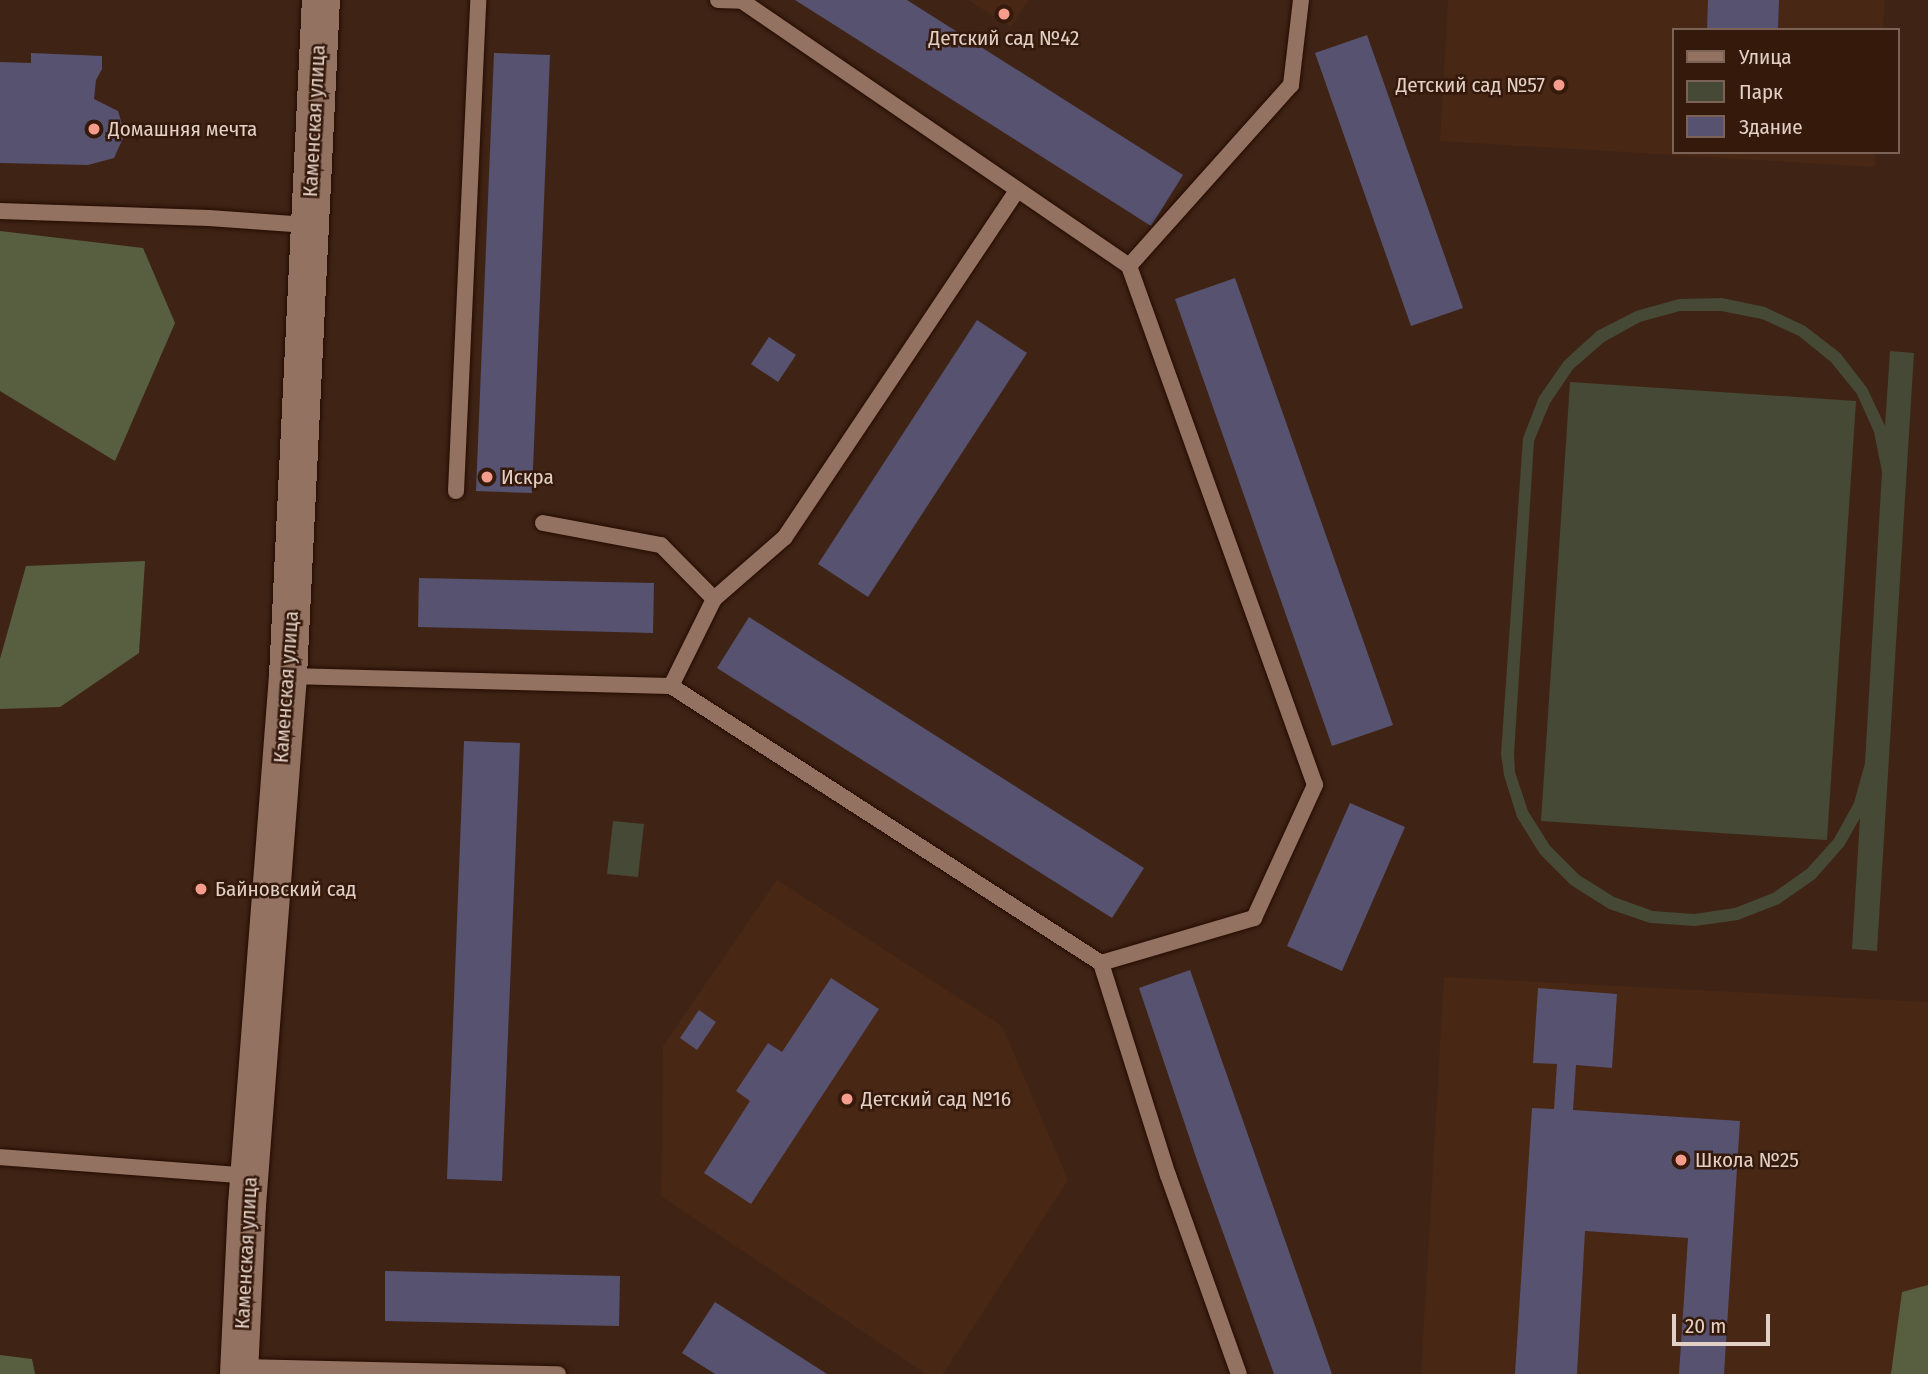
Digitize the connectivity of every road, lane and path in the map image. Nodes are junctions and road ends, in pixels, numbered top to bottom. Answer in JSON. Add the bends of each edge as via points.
{"nodes":[{"id":1,"x":321,"y":0,"type":"edge"},
{"id":2,"x":478,"y":0,"type":"edge"},
{"id":3,"x":718,"y":0,"type":"edge"},
{"id":4,"x":1302,"y":0,"type":"edge"},
{"id":5,"x":1017,"y":190,"type":"junction"},
{"id":6,"x":0,"y":211,"type":"edge"},
{"id":7,"x":307,"y":225,"type":"junction"},
{"id":8,"x":1129,"y":266,"type":"junction"},
{"id":9,"x":456,"y":491,"type":"dead end"},
{"id":10,"x":543,"y":523,"type":"dead end"},
{"id":11,"x":714,"y":599,"type":"junction"},
{"id":12,"x":288,"y":676,"type":"junction"},
{"id":13,"x":671,"y":686,"type":"junction"},
{"id":14,"x":1101,"y":963,"type":"junction"},
{"id":15,"x":0,"y":1157,"type":"edge"},
{"id":16,"x":250,"y":1176,"type":"junction"},
{"id":17,"x":239,"y":1370,"type":"edge"},
{"id":18,"x":558,"y":1374,"type":"edge"},
{"id":19,"x":1239,"y":1374,"type":"edge"}],
"edges":[{"from":1,"to":7,"type":"street","name":"Каменская улица"},
{"from":2,"to":9,"type":"lane"},
{"from":3,"to":5,"type":"lane","via":[[742,1]]},
{"from":4,"to":8,"type":"lane","via":[[1291,85]]},
{"from":5,"to":8,"type":"lane"},
{"from":5,"to":11,"type":"lane","via":[[785,537]]},
{"from":6,"to":7,"type":"lane"},
{"from":7,"to":12,"type":"street","name":"Каменская улица"},
{"from":8,"to":14,"type":"lane","via":[[1315,785],[1254,918]]},
{"from":10,"to":11,"type":"lane","via":[[661,545]]},
{"from":11,"to":13,"type":"lane"},
{"from":12,"to":13,"type":"lane"},
{"from":12,"to":16,"type":"street","name":"Каменская улица"},
{"from":13,"to":14,"type":"lane"},
{"from":14,"to":19,"type":"lane","via":[[1168,1175]]},
{"from":15,"to":16,"type":"lane"},
{"from":16,"to":17,"type":"street","name":"Каменская улица"},
{"from":17,"to":18,"type":"lane"}]}
